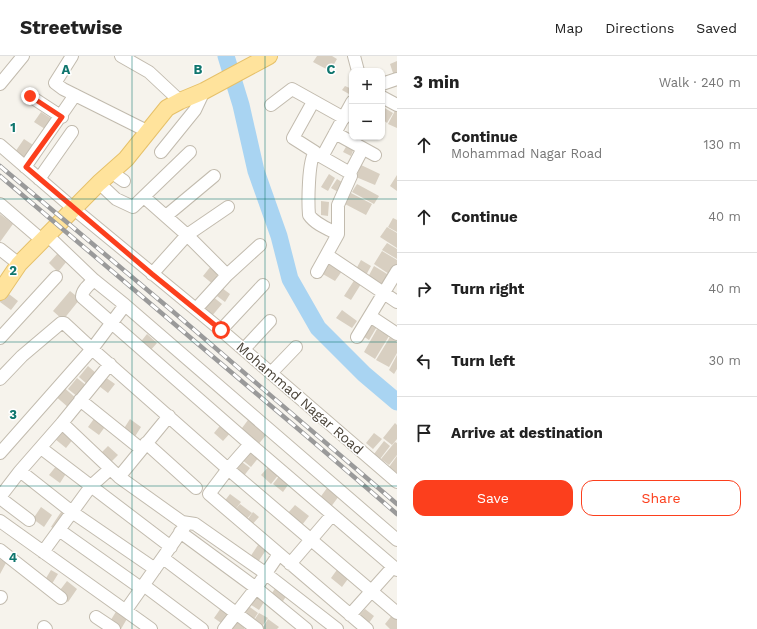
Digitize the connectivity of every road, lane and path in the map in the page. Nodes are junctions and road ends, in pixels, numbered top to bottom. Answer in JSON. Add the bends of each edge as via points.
{"nodes":[{"id":1,"x":23,"y":56,"type":"edge"},
{"id":2,"x":72,"y":56,"type":"edge"},
{"id":3,"x":354,"y":56,"type":"edge"},
{"id":4,"x":128,"y":58,"type":"edge"},
{"id":5,"x":263,"y":60,"type":"edge"},
{"id":6,"x":357,"y":68,"type":"edge"},
{"id":7,"x":397,"y":80,"type":"edge"},
{"id":8,"x":385,"y":83,"type":"edge"},
{"id":9,"x":0,"y":84,"type":"edge"},
{"id":10,"x":204,"y":91,"type":"junction"},
{"id":11,"x":75,"y":95,"type":"junction"},
{"id":12,"x":30,"y":96,"type":"dead end"},
{"id":13,"x":385,"y":99,"type":"edge"},
{"id":14,"x":180,"y":101,"type":"junction"},
{"id":15,"x":313,"y":102,"type":"junction"},
{"id":16,"x":351,"y":104,"type":"edge"},
{"id":17,"x":271,"y":105,"type":"dead end"},
{"id":18,"x":397,"y":105,"type":"edge"},
{"id":19,"x":62,"y":117,"type":"junction"},
{"id":20,"x":344,"y":118,"type":"junction"},
{"id":21,"x":72,"y":132,"type":"dead end"},
{"id":22,"x":149,"y":132,"type":"junction"},
{"id":23,"x":335,"y":133,"type":"junction"},
{"id":24,"x":0,"y":145,"type":"edge"},
{"id":25,"x":161,"y":152,"type":"dead end"},
{"id":26,"x":190,"y":152,"type":"dead end"},
{"id":27,"x":318,"y":154,"type":"junction"},
{"id":28,"x":360,"y":154,"type":"dead end"},
{"id":29,"x":375,"y":155,"type":"dead end"},
{"id":30,"x":26,"y":167,"type":"junction"},
{"id":31,"x":350,"y":173,"type":"junction"},
{"id":32,"x":214,"y":176,"type":"dead end"},
{"id":33,"x":39,"y":178,"type":"junction"},
{"id":34,"x":99,"y":182,"type":"junction"},
{"id":35,"x":144,"y":197,"type":"junction"},
{"id":36,"x":0,"y":204,"type":"edge"},
{"id":37,"x":228,"y":207,"type":"dead end"},
{"id":38,"x":73,"y":208,"type":"junction"},
{"id":39,"x":166,"y":216,"type":"junction"},
{"id":40,"x":338,"y":234,"type":"junction"},
{"id":41,"x":187,"y":235,"type":"junction"},
{"id":42,"x":46,"y":239,"type":"junction"},
{"id":43,"x":260,"y":245,"type":"dead end"},
{"id":44,"x":0,"y":249,"type":"edge"},
{"id":45,"x":327,"y":255,"type":"junction"},
{"id":46,"x":19,"y":264,"type":"junction"},
{"id":47,"x":317,"y":272,"type":"dead end"},
{"id":48,"x":397,"y":272,"type":"edge"},
{"id":49,"x":152,"y":274,"type":"junction"},
{"id":50,"x":226,"y":275,"type":"junction"},
{"id":51,"x":56,"y":277,"type":"dead end"},
{"id":52,"x":94,"y":280,"type":"junction"},
{"id":53,"x":263,"y":285,"type":"dead end"},
{"id":54,"x":0,"y":292,"type":"edge"},
{"id":55,"x":384,"y":293,"type":"junction"},
{"id":56,"x":397,"y":302,"type":"edge"},
{"id":57,"x":125,"y":305,"type":"junction"},
{"id":58,"x":196,"y":309,"type":"junction"},
{"id":59,"x":370,"y":316,"type":"junction"},
{"id":60,"x":270,"y":322,"type":"dead end"},
{"id":61,"x":111,"y":323,"type":"junction"},
{"id":62,"x":221,"y":330,"type":"junction"},
{"id":63,"x":397,"y":334,"type":"edge"},
{"id":64,"x":357,"y":337,"type":"dead end"},
{"id":65,"x":0,"y":338,"type":"edge"},
{"id":66,"x":296,"y":347,"type":"dead end"},
{"id":67,"x":92,"y":349,"type":"junction"},
{"id":68,"x":244,"y":349,"type":"junction"},
{"id":69,"x":110,"y":364,"type":"junction"},
{"id":70,"x":271,"y":373,"type":"junction"},
{"id":71,"x":0,"y":379,"type":"edge"},
{"id":72,"x":80,"y":400,"type":"junction"},
{"id":73,"x":168,"y":416,"type":"junction"},
{"id":74,"x":62,"y":423,"type":"junction"},
{"id":75,"x":250,"y":444,"type":"junction"},
{"id":76,"x":144,"y":446,"type":"junction"},
{"id":77,"x":41,"y":448,"type":"junction"},
{"id":78,"x":0,"y":453,"type":"edge"},
{"id":79,"x":228,"y":469,"type":"junction"},
{"id":80,"x":20,"y":471,"type":"junction"},
{"id":81,"x":114,"y":473,"type":"junction"},
{"id":82,"x":397,"y":482,"type":"edge"},
{"id":83,"x":91,"y":486,"type":"junction"},
{"id":84,"x":196,"y":488,"type":"dead end"},
{"id":85,"x":0,"y":498,"type":"edge"},
{"id":86,"x":72,"y":512,"type":"junction"},
{"id":87,"x":332,"y":515,"type":"junction"},
{"id":88,"x":29,"y":520,"type":"dead end"},
{"id":89,"x":0,"y":521,"type":"edge"},
{"id":90,"x":184,"y":528,"type":"junction"},
{"id":91,"x":59,"y":530,"type":"junction"},
{"id":92,"x":312,"y":540,"type":"junction"},
{"id":93,"x":397,"y":540,"type":"edge"},
{"id":94,"x":171,"y":547,"type":"junction"},
{"id":95,"x":0,"y":550,"type":"edge"},
{"id":96,"x":43,"y":552,"type":"junction"},
{"id":97,"x":279,"y":554,"type":"junction"},
{"id":98,"x":163,"y":558,"type":"junction"},
{"id":99,"x":290,"y":564,"type":"junction"},
{"id":100,"x":395,"y":568,"type":"edge"},
{"id":101,"x":155,"y":569,"type":"junction"},
{"id":102,"x":265,"y":573,"type":"junction"},
{"id":103,"x":143,"y":586,"type":"junction"},
{"id":104,"x":256,"y":588,"type":"junction"},
{"id":105,"x":371,"y":592,"type":"junction"},
{"id":106,"x":61,"y":598,"type":"dead end"},
{"id":107,"x":126,"y":610,"type":"junction"},
{"id":108,"x":237,"y":613,"type":"junction"},
{"id":109,"x":397,"y":613,"type":"edge"},
{"id":110,"x":350,"y":615,"type":"junction"},
{"id":111,"x":96,"y":617,"type":"dead end"},
{"id":112,"x":332,"y":628,"type":"edge"},
{"id":113,"x":114,"y":629,"type":"edge"},
{"id":114,"x":151,"y":629,"type":"edge"},
{"id":115,"x":202,"y":629,"type":"edge"},
{"id":116,"x":224,"y":629,"type":"edge"},
{"id":117,"x":257,"y":629,"type":"edge"},
{"id":118,"x":306,"y":629,"type":"edge"},
{"id":119,"x":367,"y":629,"type":"edge"}],
"edges":[{"from":1,"to":9,"type":"street"},
{"from":2,"to":11,"type":"street","via":[[55,83]]},
{"from":3,"to":6,"type":"street"},
{"from":4,"to":14,"type":"street","via":[[149,72]]},
{"from":5,"to":10,"type":"main road"},
{"from":7,"to":8,"type":"street"},
{"from":10,"to":14,"type":"main road"},
{"from":10,"to":25,"type":"street","via":[[195,110]]},
{"from":11,"to":19,"type":"street"},
{"from":11,"to":22,"type":"street"},
{"from":12,"to":19,"type":"street"},
{"from":13,"to":18,"type":"street"},
{"from":14,"to":22,"type":"main road","via":[[167,108]]},
{"from":15,"to":17,"type":"street","via":[[292,89]]},
{"from":15,"to":20,"type":"street"},
{"from":15,"to":27,"type":"street","via":[[293,138]]},
{"from":16,"to":20,"type":"street"},
{"from":19,"to":30,"type":"street"},
{"from":20,"to":23,"type":"street"},
{"from":21,"to":33,"type":"street"},
{"from":22,"to":34,"type":"main road","via":[[126,160],[117,177]]},
{"from":23,"to":27,"type":"street"},
{"from":23,"to":29,"type":"street"},
{"from":24,"to":30,"type":"street","name":"Mohammad Nagar Road"},
{"from":26,"to":35,"type":"street"},
{"from":27,"to":31,"type":"street"},
{"from":27,"to":40,"type":"street","via":[[312,158],[310,170],[309,215]]},
{"from":28,"to":31,"type":"street"},
{"from":30,"to":33,"type":"street","name":"Mohammad Nagar Road"},
{"from":31,"to":40,"type":"street","via":[[338,205]]},
{"from":32,"to":39,"type":"street"},
{"from":33,"to":38,"type":"street","name":"Mohammad Nagar Road"},
{"from":34,"to":35,"type":"street","via":[[116,199],[132,207]]},
{"from":34,"to":38,"type":"main road"},
{"from":35,"to":39,"type":"street"},
{"from":36,"to":42,"type":"street"},
{"from":37,"to":41,"type":"street"},
{"from":38,"to":42,"type":"main road"},
{"from":38,"to":49,"type":"street","name":"Mohammad Nagar Road"},
{"from":39,"to":41,"type":"street"},
{"from":40,"to":45,"type":"street"},
{"from":41,"to":49,"type":"street"},
{"from":41,"to":50,"type":"street"},
{"from":42,"to":46,"type":"main road"},
{"from":42,"to":52,"type":"street"},
{"from":43,"to":50,"type":"street"},
{"from":44,"to":46,"type":"street"},
{"from":45,"to":47,"type":"street"},
{"from":45,"to":55,"type":"street"},
{"from":46,"to":54,"type":"main road"},
{"from":48,"to":55,"type":"street"},
{"from":49,"to":58,"type":"street","name":"Mohammad Nagar Road"},
{"from":50,"to":58,"type":"street"},
{"from":51,"to":65,"type":"street"},
{"from":52,"to":57,"type":"street"},
{"from":52,"to":61,"type":"street","via":[[82,297]]},
{"from":53,"to":62,"type":"street"},
{"from":55,"to":56,"type":"street"},
{"from":55,"to":59,"type":"street"},
{"from":57,"to":61,"type":"street"},
{"from":57,"to":93,"type":"street"},
{"from":58,"to":62,"type":"street","name":"Mohammad Nagar Road"},
{"from":59,"to":63,"type":"street"},
{"from":59,"to":64,"type":"street"},
{"from":60,"to":68,"type":"street"},
{"from":61,"to":67,"type":"street"},
{"from":61,"to":75,"type":"street"},
{"from":62,"to":68,"type":"street","name":"Mohammad Nagar Road"},
{"from":66,"to":70,"type":"street"},
{"from":67,"to":69,"type":"street"},
{"from":67,"to":71,"type":"street","via":[[61,323],[22,356]]},
{"from":67,"to":78,"type":"street"},
{"from":68,"to":70,"type":"street","name":"Mohammad Nagar Road"},
{"from":69,"to":72,"type":"street"},
{"from":69,"to":73,"type":"street"},
{"from":70,"to":82,"type":"street","name":"Mohammad Nagar Road"},
{"from":72,"to":74,"type":"street"},
{"from":72,"to":76,"type":"street"},
{"from":73,"to":76,"type":"street"},
{"from":73,"to":79,"type":"street"},
{"from":74,"to":77,"type":"street"},
{"from":74,"to":81,"type":"street"},
{"from":75,"to":79,"type":"street"},
{"from":75,"to":87,"type":"street"},
{"from":76,"to":81,"type":"street"},
{"from":76,"to":84,"type":"street"},
{"from":77,"to":80,"type":"street"},
{"from":77,"to":83,"type":"street"},
{"from":79,"to":92,"type":"street"},
{"from":79,"to":97,"type":"street","via":[[209,494]]},
{"from":80,"to":85,"type":"street"},
{"from":80,"to":86,"type":"street"},
{"from":81,"to":83,"type":"street"},
{"from":81,"to":90,"type":"street","via":[[182,522]]},
{"from":83,"to":86,"type":"street"},
{"from":83,"to":94,"type":"street"},
{"from":85,"to":88,"type":"street"},
{"from":86,"to":91,"type":"street"},
{"from":86,"to":101,"type":"street"},
{"from":87,"to":92,"type":"street"},
{"from":87,"to":100,"type":"street"},
{"from":89,"to":96,"type":"street"},
{"from":90,"to":94,"type":"street"},
{"from":90,"to":102,"type":"street","via":[[195,524]]},
{"from":90,"to":104,"type":"street"},
{"from":91,"to":96,"type":"street"},
{"from":91,"to":103,"type":"street","via":[[138,586]]},
{"from":92,"to":99,"type":"street"},
{"from":92,"to":105,"type":"street"},
{"from":94,"to":98,"type":"street"},
{"from":95,"to":106,"type":"street"},
{"from":96,"to":107,"type":"street"},
{"from":97,"to":99,"type":"street"},
{"from":97,"to":102,"type":"street"},
{"from":98,"to":101,"type":"street"},
{"from":98,"to":108,"type":"street"},
{"from":99,"to":110,"type":"street"},
{"from":100,"to":105,"type":"street"},
{"from":101,"to":103,"type":"street"},
{"from":102,"to":104,"type":"street"},
{"from":102,"to":112,"type":"street"},
{"from":103,"to":107,"type":"street"},
{"from":103,"to":115,"type":"street"},
{"from":104,"to":108,"type":"street"},
{"from":104,"to":118,"type":"street"},
{"from":105,"to":109,"type":"street"},
{"from":105,"to":110,"type":"street"},
{"from":107,"to":114,"type":"street"},
{"from":108,"to":116,"type":"street"},
{"from":108,"to":117,"type":"street"},
{"from":110,"to":119,"type":"street"},
{"from":111,"to":113,"type":"street"}]}
